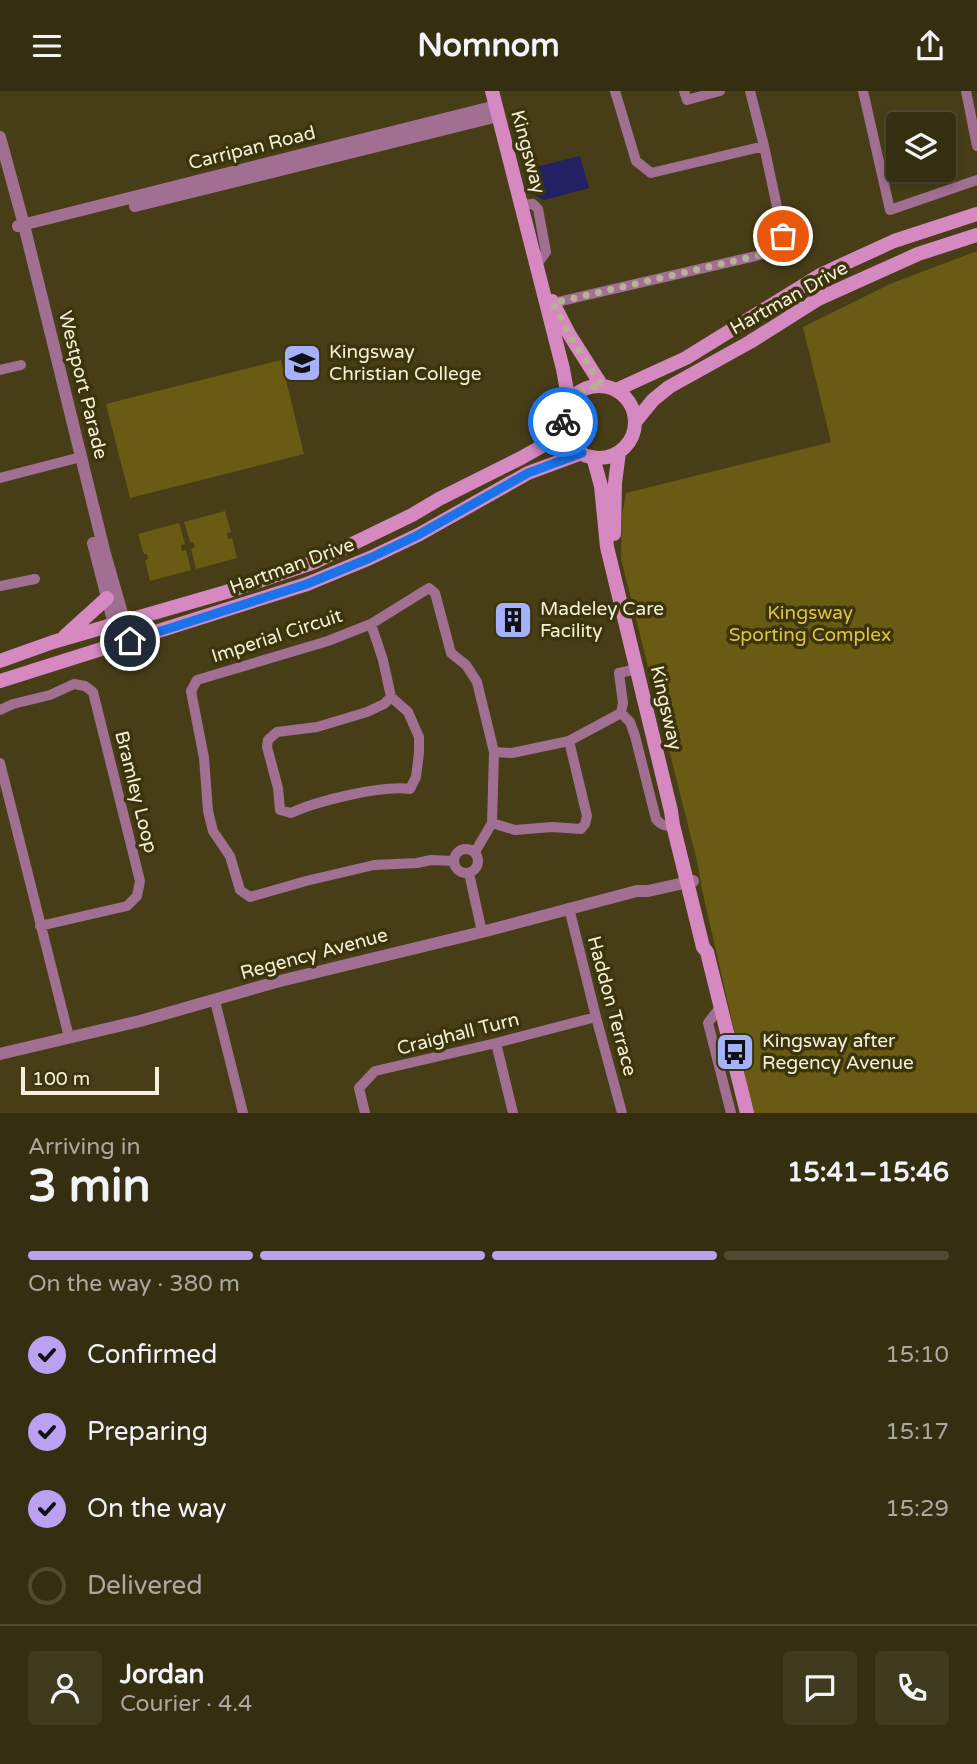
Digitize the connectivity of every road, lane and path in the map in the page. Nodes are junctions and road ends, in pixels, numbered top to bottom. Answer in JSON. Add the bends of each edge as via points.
{"nodes":[{"id":1,"x":615,"y":91,"type":"edge"},
{"id":2,"x":684,"y":91,"type":"edge"},
{"id":3,"x":720,"y":91,"type":"edge"},
{"id":4,"x":750,"y":91,"type":"edge"},
{"id":5,"x":863,"y":91,"type":"edge"},
{"id":6,"x":965,"y":91,"type":"edge"},
{"id":7,"x":495,"y":104,"type":"edge"},
{"id":8,"x":0,"y":137,"type":"edge"},
{"id":9,"x":976,"y":139,"type":"edge"},
{"id":10,"x":764,"y":146,"type":"junction"},
{"id":11,"x":0,"y":163,"type":"edge"},
{"id":12,"x":977,"y":180,"type":"edge"},
{"id":13,"x":977,"y":213,"type":"edge"},
{"id":14,"x":21,"y":230,"type":"junction"},
{"id":15,"x":977,"y":235,"type":"edge"},
{"id":16,"x":537,"y":264,"type":"junction"},
{"id":17,"x":553,"y":303,"type":"junction"},
{"id":18,"x":22,"y":365,"type":"dead end"},
{"id":19,"x":0,"y":370,"type":"edge"},
{"id":20,"x":609,"y":388,"type":"junction"},
{"id":21,"x":569,"y":402,"type":"junction"},
{"id":22,"x":635,"y":422,"type":"junction"},
{"id":23,"x":563,"y":423,"type":"junction"},
{"id":24,"x":619,"y":452,"type":"junction"},
{"id":25,"x":588,"y":455,"type":"junction"},
{"id":26,"x":77,"y":458,"type":"junction"},
{"id":27,"x":0,"y":478,"type":"edge"},
{"id":28,"x":614,"y":573,"type":"junction"},
{"id":29,"x":35,"y":579,"type":"dead end"},
{"id":30,"x":0,"y":586,"type":"edge"},
{"id":31,"x":107,"y":598,"type":"junction"},
{"id":32,"x":119,"y":623,"type":"junction"},
{"id":33,"x":371,"y":624,"type":"junction"},
{"id":34,"x":61,"y":639,"type":"junction"},
{"id":35,"x":125,"y":643,"type":"junction"},
{"id":36,"x":0,"y":661,"type":"edge"},
{"id":37,"x":637,"y":669,"type":"junction"},
{"id":38,"x":0,"y":681,"type":"edge"},
{"id":39,"x":391,"y":697,"type":"junction"},
{"id":40,"x":0,"y":710,"type":"edge"},
{"id":41,"x":621,"y":713,"type":"junction"},
{"id":42,"x":569,"y":741,"type":"junction"},
{"id":43,"x":494,"y":752,"type":"junction"},
{"id":44,"x":0,"y":763,"type":"edge"},
{"id":45,"x":672,"y":818,"type":"junction"},
{"id":46,"x":492,"y":823,"type":"junction"},
{"id":47,"x":475,"y":852,"type":"junction"},
{"id":48,"x":454,"y":860,"type":"junction"},
{"id":49,"x":469,"y":873,"type":"junction"},
{"id":50,"x":689,"y":877,"type":"junction"},
{"id":51,"x":569,"y":908,"type":"junction"},
{"id":52,"x":40,"y":926,"type":"junction"},
{"id":53,"x":482,"y":932,"type":"junction"},
{"id":54,"x":215,"y":1001,"type":"junction"},
{"id":55,"x":720,"y":1006,"type":"junction"},
{"id":56,"x":596,"y":1017,"type":"junction"},
{"id":57,"x":69,"y":1037,"type":"junction"},
{"id":58,"x":496,"y":1043,"type":"junction"},
{"id":59,"x":0,"y":1053,"type":"edge"},
{"id":60,"x":243,"y":1113,"type":"edge"},
{"id":61,"x":365,"y":1113,"type":"edge"},
{"id":62,"x":513,"y":1113,"type":"edge"},
{"id":63,"x":622,"y":1113,"type":"edge"},
{"id":64,"x":731,"y":1113,"type":"edge"},
{"id":65,"x":747,"y":1113,"type":"edge"}],
"edges":[{"from":1,"to":10,"type":"street","via":[[636,161],[651,173]]},
{"from":2,"to":3,"type":"street","via":[[687,100]]},
{"from":4,"to":10,"type":"street"},
{"from":5,"to":12,"type":"street","via":[[890,211]]},
{"from":6,"to":9,"type":"street"},
{"from":7,"to":14,"type":"street","name":"Carripan Road","via":[[390,138]]},
{"from":7,"to":16,"type":"main road","name":"Kingsway"},
{"from":8,"to":14,"type":"street","name":"Westport Parade"},
{"from":10,"to":17,"type":"street","via":[[786,249]]},
{"from":11,"to":14,"type":"street","name":"Westport Parade"},
{"from":13,"to":20,"type":"main road","name":"Hartman Drive","via":[[894,241],[822,274],[686,358]]},
{"from":14,"to":26,"type":"street","name":"Westport Parade"},
{"from":15,"to":22,"type":"main road","name":"Hartman Drive","via":[[918,254],[818,299],[669,387]]},
{"from":16,"to":17,"type":"main road","name":"Kingsway"},
{"from":16,"to":21,"type":"main road","name":"Kingsway"},
{"from":17,"to":20,"type":"main road","name":"Kingsway","via":[[569,334]]},
{"from":18,"to":19,"type":"street"},
{"from":20,"to":21,"type":"main road","via":[[586,388]]},
{"from":20,"to":22,"type":"main road","via":[[630,404]]},
{"from":21,"to":23,"type":"main road"},
{"from":22,"to":24,"type":"main road","via":[[630,439]]},
{"from":23,"to":25,"type":"main road","via":[[570,442]]},
{"from":23,"to":32,"type":"main road","name":"Hartman Drive","via":[[544,445],[521,458],[315,562]]},
{"from":24,"to":25,"type":"main road","via":[[606,457]]},
{"from":24,"to":28,"type":"main road","name":"Kingsway"},
{"from":25,"to":28,"type":"main road","name":"Kingsway","via":[[601,486]]},
{"from":25,"to":35,"type":"main road","name":"Hartman Drive","via":[[528,473],[418,535],[320,579]]},
{"from":26,"to":27,"type":"street"},
{"from":26,"to":31,"type":"street","name":"Westport Parade"},
{"from":26,"to":32,"type":"street","name":"Westport Parade"},
{"from":28,"to":37,"type":"main road","name":"Kingsway"},
{"from":29,"to":30,"type":"street"},
{"from":31,"to":32,"type":"street","name":"Westport Parade"},
{"from":31,"to":34,"type":"main road"},
{"from":32,"to":34,"type":"main road","name":"Hartman Drive"},
{"from":32,"to":35,"type":"street","name":"Westport Parade"},
{"from":33,"to":39,"type":"street"},
{"from":33,"to":43,"type":"street","name":"Imperial Circuit","via":[[429,589],[435,593],[452,653],[467,665],[477,682]]},
{"from":33,"to":48,"type":"street","name":"Imperial Circuit","via":[[197,680],[191,691],[214,831],[230,856],[240,890],[250,897],[374,865]]},
{"from":34,"to":36,"type":"main road","name":"Hartman Drive"},
{"from":35,"to":38,"type":"main road","name":"Hartman Drive"},
{"from":37,"to":41,"type":"street","via":[[619,674]]},
{"from":37,"to":45,"type":"main road","name":"Kingsway"},
{"from":39,"to":39,"type":"street","via":[[367,712],[317,727],[277,732],[268,740],[280,810],[291,813],[383,789],[410,789],[416,777],[419,737],[408,712]]},
{"from":40,"to":52,"type":"street","name":"Bramley Loop","via":[[74,684],[93,692],[140,881],[137,896],[127,906]]},
{"from":41,"to":42,"type":"street"},
{"from":41,"to":45,"type":"street","via":[[635,736],[656,819],[667,826]]},
{"from":42,"to":43,"type":"street","via":[[512,753]]},
{"from":42,"to":46,"type":"street","via":[[586,824],[581,829],[515,831]]},
{"from":43,"to":46,"type":"street","name":"Imperial Circuit"},
{"from":44,"to":52,"type":"street"},
{"from":45,"to":50,"type":"main road","name":"Kingsway","via":[[679,824]]},
{"from":46,"to":47,"type":"street","name":"Imperial Circuit"},
{"from":47,"to":48,"type":"street","name":"Imperial Circuit","via":[[462,849]]},
{"from":47,"to":49,"type":"street","name":"Imperial Circuit","via":[[478,864]]},
{"from":48,"to":49,"type":"street","via":[[457,869]]},
{"from":49,"to":53,"type":"street","name":"Imperial Circuit"},
{"from":50,"to":51,"type":"street","name":"Regency Avenue"},
{"from":50,"to":55,"type":"main road","name":"Kingsway"},
{"from":51,"to":53,"type":"street","name":"Regency Avenue"},
{"from":51,"to":56,"type":"street","name":"Haddon Terrace"},
{"from":52,"to":57,"type":"street"},
{"from":53,"to":54,"type":"street","name":"Regency Avenue"},
{"from":54,"to":57,"type":"street","name":"Regency Avenue"},
{"from":54,"to":60,"type":"street"},
{"from":55,"to":64,"type":"street","name":"Kingsway","via":[[708,1023]]},
{"from":55,"to":65,"type":"main road","name":"Kingsway"},
{"from":56,"to":58,"type":"street","name":"Craighall Turn"},
{"from":56,"to":63,"type":"street","name":"Haddon Terrace"},
{"from":57,"to":59,"type":"street","name":"Regency Avenue"},
{"from":58,"to":61,"type":"street","name":"Craighall Turn","via":[[375,1072],[359,1088]]},
{"from":58,"to":62,"type":"street"}]}
